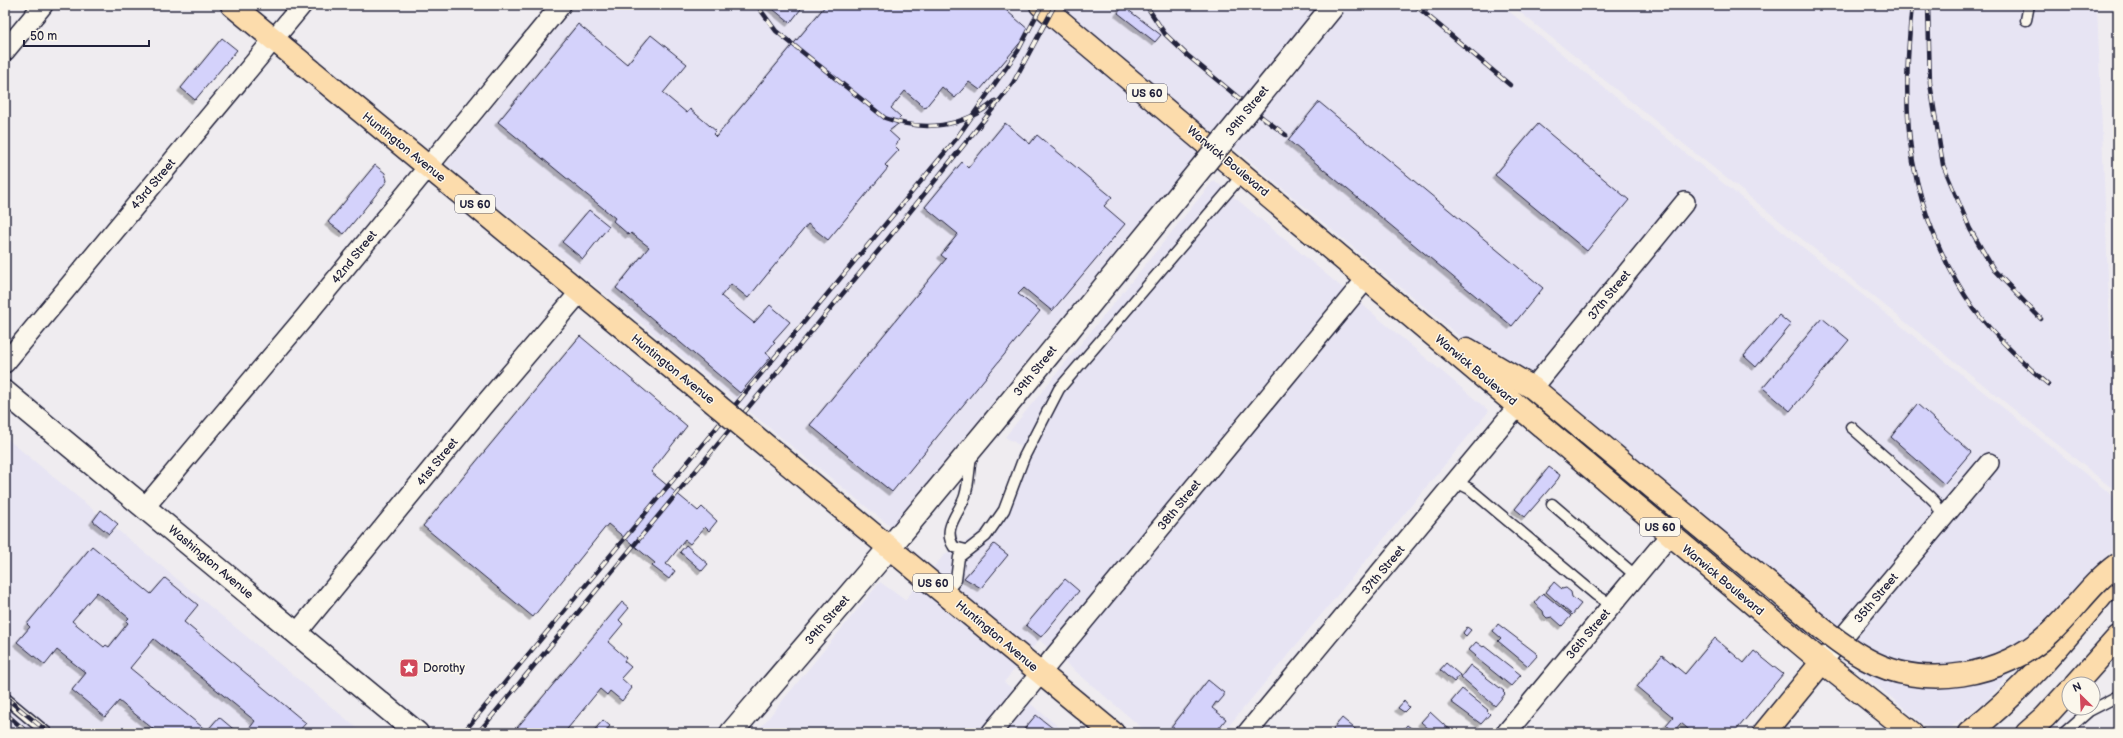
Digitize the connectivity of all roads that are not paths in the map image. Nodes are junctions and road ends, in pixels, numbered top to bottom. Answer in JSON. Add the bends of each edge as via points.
{"nodes":[{"id":1,"x":43,"y":5,"type":"edge"},
{"id":2,"x":232,"y":5,"type":"edge"},
{"id":3,"x":302,"y":5,"type":"edge"},
{"id":4,"x":561,"y":5,"type":"edge"},
{"id":5,"x":1042,"y":5,"type":"edge"},
{"id":6,"x":1334,"y":5,"type":"edge"},
{"id":7,"x":2029,"y":5,"type":"edge"},
{"id":8,"x":2026,"y":20,"type":"dead end"},
{"id":9,"x":273,"y":40,"type":"junction"},
{"id":10,"x":5,"y":51,"type":"edge"},
{"id":11,"x":428,"y":167,"type":"junction"},
{"id":12,"x":1243,"y":174,"type":"junction"},
{"id":13,"x":1685,"y":202,"type":"dead end"},
{"id":14,"x":1367,"y":278,"type":"junction"},
{"id":15,"x":580,"y":292,"type":"junction"},
{"id":16,"x":1412,"y":316,"type":"junction"},
{"id":17,"x":5,"y":362,"type":"edge"},
{"id":18,"x":1533,"y":388,"type":"junction"},
{"id":19,"x":5,"y":392,"type":"edge"},
{"id":20,"x":1518,"y":406,"type":"junction"},
{"id":21,"x":1851,"y":427,"type":"dead end"},
{"id":22,"x":972,"y":448,"type":"junction"},
{"id":23,"x":1989,"y":463,"type":"dead end"},
{"id":24,"x":1456,"y":482,"type":"junction"},
{"id":25,"x":1552,"y":504,"type":"dead end"},
{"id":26,"x":145,"y":508,"type":"junction"},
{"id":27,"x":1943,"y":518,"type":"junction"},
{"id":28,"x":1670,"y":535,"type":"junction"},
{"id":29,"x":890,"y":547,"type":"junction"},
{"id":30,"x":966,"y":550,"type":"junction"},
{"id":31,"x":2118,"y":564,"type":"edge"},
{"id":32,"x":1636,"y":576,"type":"junction"},
{"id":33,"x":2118,"y":576,"type":"edge"},
{"id":34,"x":945,"y":593,"type":"junction"},
{"id":35,"x":1612,"y":605,"type":"junction"},
{"id":36,"x":296,"y":634,"type":"junction"},
{"id":37,"x":2118,"y":637,"type":"edge"},
{"id":38,"x":1822,"y":662,"type":"junction"},
{"id":39,"x":1041,"y":673,"type":"junction"},
{"id":40,"x":2083,"y":676,"type":"edge"},
{"id":41,"x":2118,"y":696,"type":"edge"},
{"id":42,"x":5,"y":698,"type":"edge"},
{"id":43,"x":2061,"y":700,"type":"edge"},
{"id":44,"x":47,"y":733,"type":"edge"},
{"id":45,"x":417,"y":733,"type":"edge"},
{"id":46,"x":731,"y":733,"type":"edge"},
{"id":47,"x":991,"y":733,"type":"edge"},
{"id":48,"x":1113,"y":733,"type":"edge"},
{"id":49,"x":1247,"y":733,"type":"edge"},
{"id":50,"x":1506,"y":733,"type":"edge"},
{"id":51,"x":1764,"y":733,"type":"edge"},
{"id":52,"x":1912,"y":733,"type":"edge"},
{"id":53,"x":1969,"y":733,"type":"edge"},
{"id":54,"x":2027,"y":733,"type":"edge"},
{"id":55,"x":2064,"y":733,"type":"edge"}],
"edges":[{"from":1,"to":10,"type":"street"},
{"from":2,"to":9,"type":"main road","name":"Huntington Avenue","number":"US 60"},
{"from":3,"to":9,"type":"street","name":"43rd Street"},
{"from":4,"to":11,"type":"street","name":"42nd Street"},
{"from":5,"to":12,"type":"main road","name":"Warwick Boulevard","number":"US 60"},
{"from":6,"to":22,"type":"street","name":"39th Street","bridge":true},
{"from":7,"to":8,"type":"lane"},
{"from":9,"to":11,"type":"main road","name":"Huntington Avenue","number":"US 60"},
{"from":9,"to":17,"type":"street","name":"43rd Street"},
{"from":11,"to":15,"type":"main road","name":"Huntington Avenue","number":"US 60"},
{"from":11,"to":26,"type":"street","name":"42nd Street"},
{"from":12,"to":14,"type":"main road","name":"Warwick Boulevard","number":"US 60"},
{"from":12,"to":30,"type":"lane","via":[[1059,389],[1024,457],[1004,510],[986,536]]},
{"from":13,"to":18,"type":"street","name":"37th Street"},
{"from":14,"to":16,"type":"main road","name":"Warwick Boulevard","number":"US 60"},
{"from":14,"to":39,"type":"street","name":"38th Street"},
{"from":15,"to":29,"type":"main road","name":"Huntington Avenue","number":"US 60","bridge":true},
{"from":15,"to":36,"type":"street","name":"41st Street"},
{"from":16,"to":18,"type":"main road"},
{"from":16,"to":20,"type":"main road","name":"Warwick Boulevard","number":"US 60"},
{"from":18,"to":31,"type":"main road","bridge":true,"via":[[1844,646],[1867,660],[1896,670],[1916,674],[1955,675],[1992,667],[2015,658],[2033,646],[2063,619],[2102,575]]},
{"from":19,"to":26,"type":"street","name":"Washington Avenue"},
{"from":20,"to":24,"type":"street","name":"37th Street"},
{"from":20,"to":28,"type":"main road","name":"Warwick Boulevard","number":"US 60"},
{"from":21,"to":27,"type":"lane","via":[[1929,496]]},
{"from":22,"to":29,"type":"street","name":"39th Street"},
{"from":22,"to":30,"type":"lane","via":[[966,491],[962,504],[954,516],[949,537],[954,547]]},
{"from":23,"to":27,"type":"street","name":"35th Street"},
{"from":24,"to":35,"type":"lane","via":[[1470,489],[1596,595]]},
{"from":24,"to":49,"type":"street","name":"37th Street"},
{"from":25,"to":32,"type":"lane"},
{"from":26,"to":36,"type":"street","name":"Washington Avenue"},
{"from":27,"to":38,"type":"street","name":"35th Street"},
{"from":28,"to":32,"type":"street","name":"36th Street"},
{"from":28,"to":38,"type":"main road","name":"Warwick Boulevard","number":"US 60"},
{"from":29,"to":34,"type":"main road","name":"Huntington Avenue","number":"US 60"},
{"from":29,"to":46,"type":"street","name":"39th Street"},
{"from":30,"to":34,"type":"lane","via":[[959,557],[956,580]]},
{"from":32,"to":35,"type":"street","name":"36th Street"},
{"from":33,"to":53,"type":"main road","via":[[2036,670],[1988,719]]},
{"from":34,"to":39,"type":"main road","name":"Huntington Avenue","number":"US 60"},
{"from":35,"to":50,"type":"street","name":"36th Street"},
{"from":36,"to":45,"type":"street","name":"Washington Avenue"},
{"from":37,"to":40,"type":"main road"},
{"from":38,"to":51,"type":"main road","name":"35th Street"},
{"from":38,"to":52,"type":"main road","name":"Warwick Boulevard","number":"US 60"},
{"from":39,"to":47,"type":"street","name":"38th Street"},
{"from":39,"to":48,"type":"main road","name":"Huntington Avenue","number":"US 60"},
{"from":41,"to":55,"type":"lane","via":[[2088,711]]},
{"from":42,"to":44,"type":"lane"},
{"from":43,"to":54,"type":"main road"}]}
